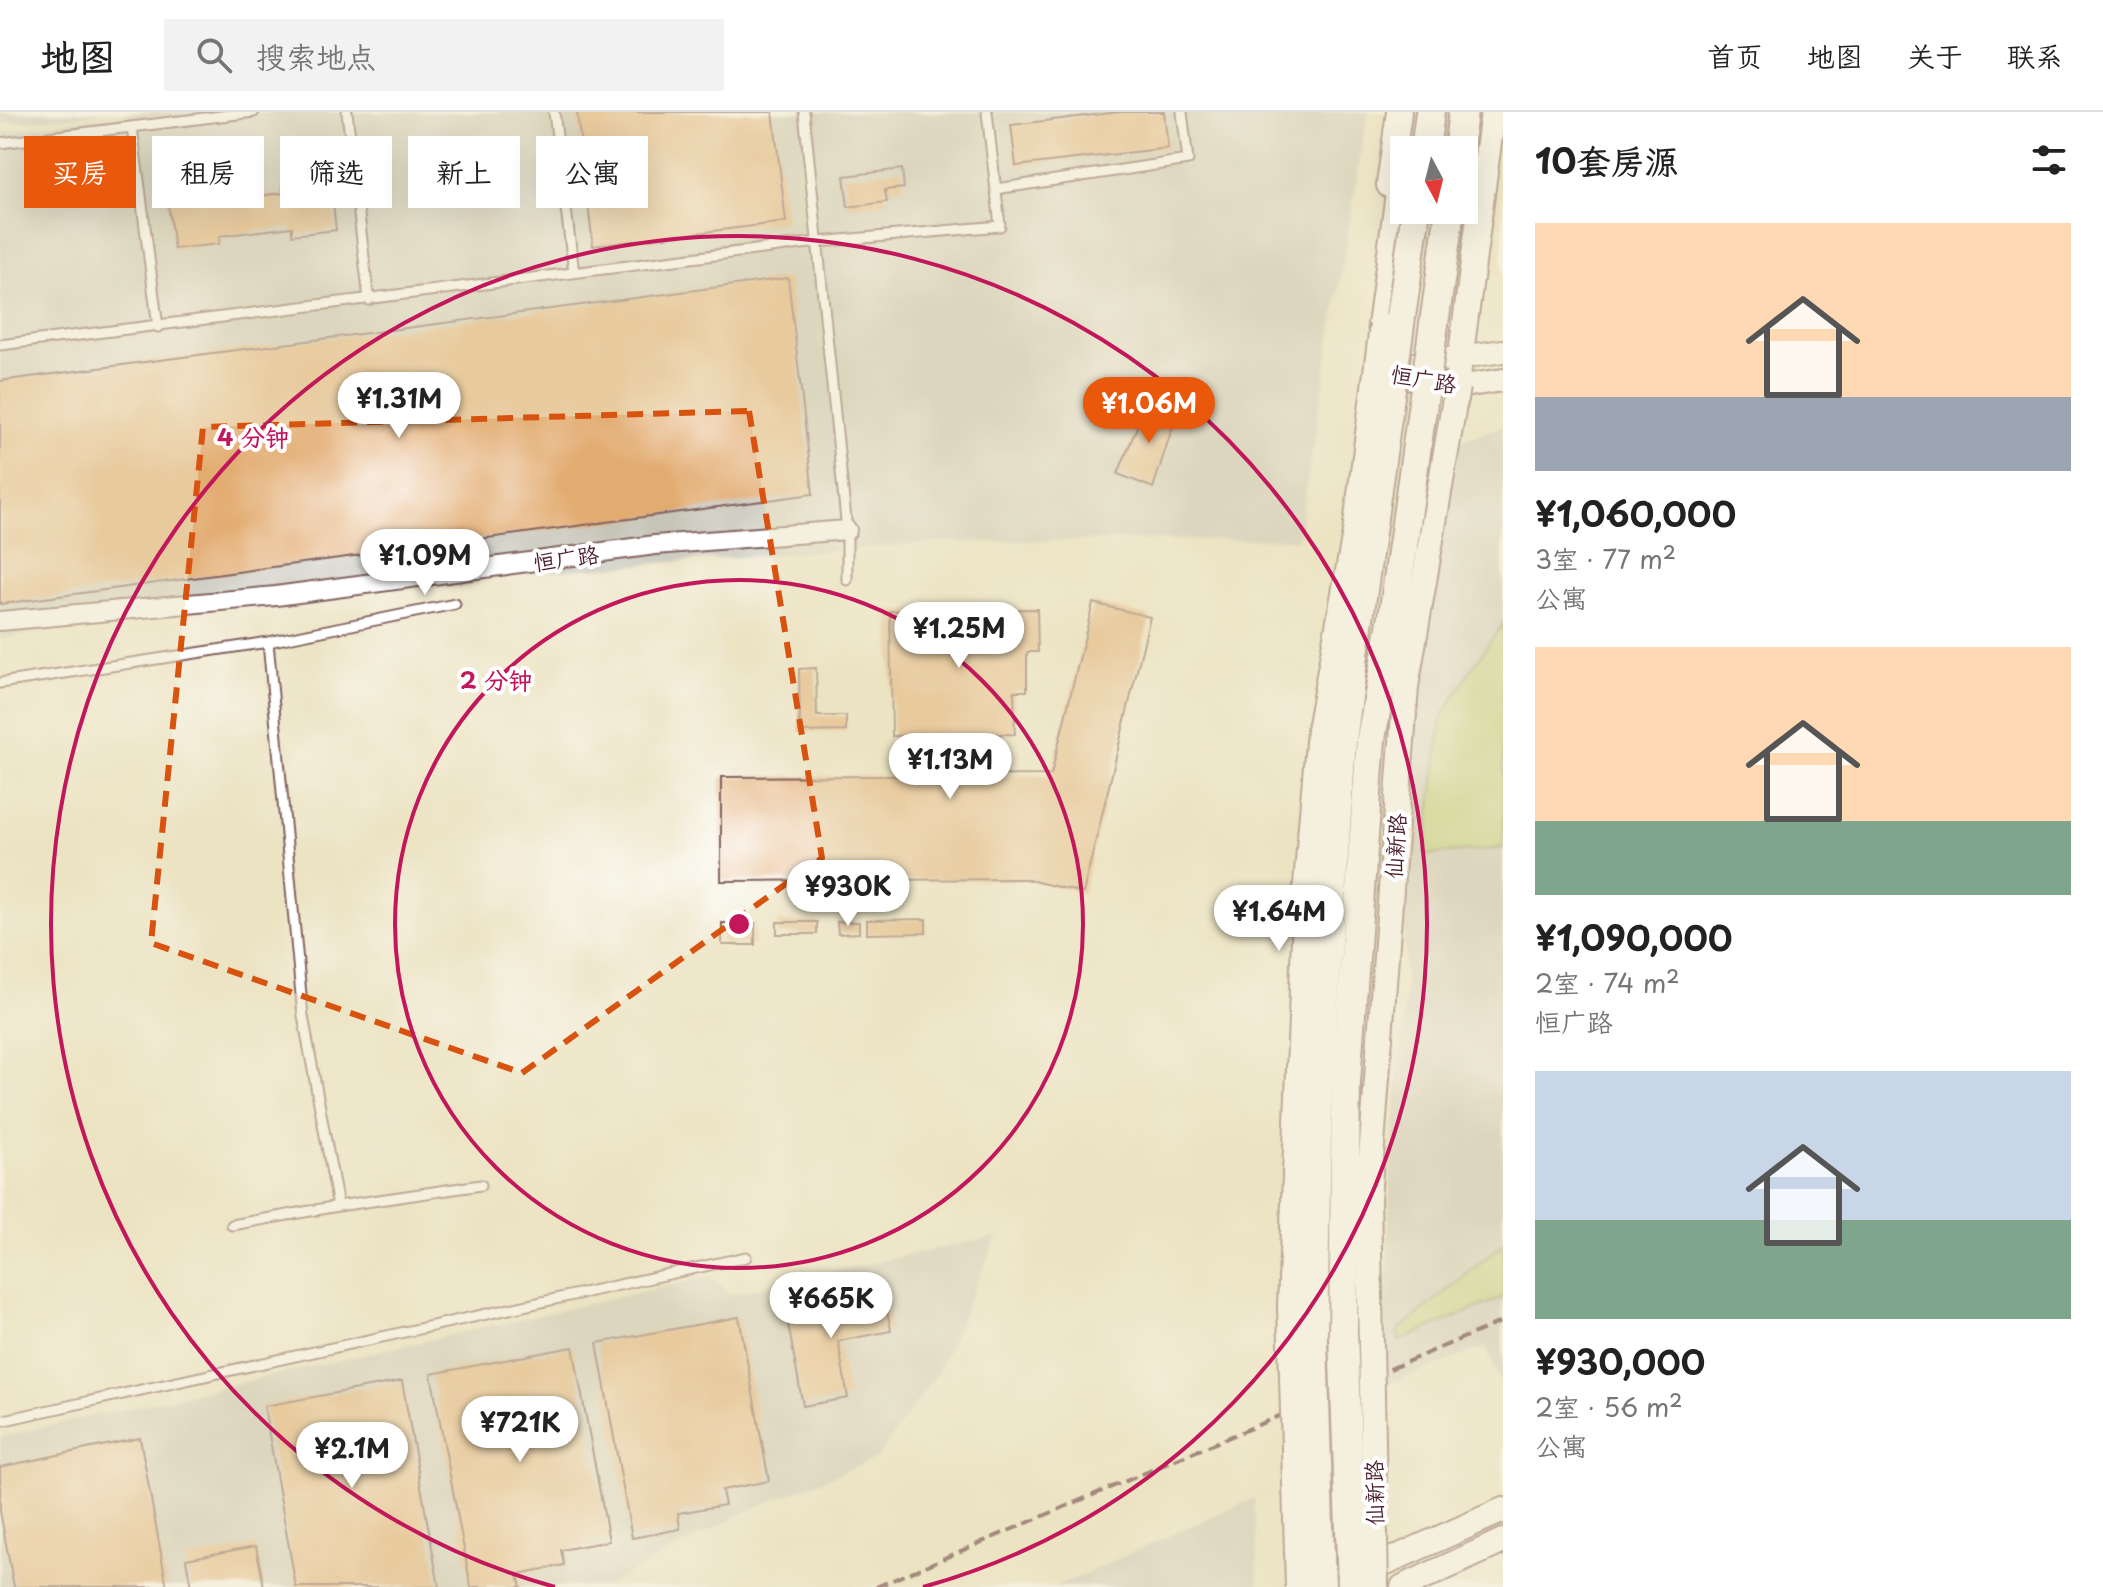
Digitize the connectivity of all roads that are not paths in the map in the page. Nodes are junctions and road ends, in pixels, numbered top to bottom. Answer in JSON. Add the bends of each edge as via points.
{"nodes":[{"id":1,"x":254,"y":112,"type":"edge"},
{"id":2,"x":347,"y":112,"type":"edge"},
{"id":3,"x":554,"y":112,"type":"edge"},
{"id":4,"x":804,"y":112,"type":"edge"},
{"id":5,"x":987,"y":112,"type":"edge"},
{"id":6,"x":1182,"y":112,"type":"edge"},
{"id":7,"x":1399,"y":112,"type":"edge"},
{"id":8,"x":1411,"y":112,"type":"edge"},
{"id":9,"x":1430,"y":112,"type":"edge"},
{"id":10,"x":1463,"y":112,"type":"edge"},
{"id":11,"x":1493,"y":112,"type":"edge"},
{"id":12,"x":132,"y":127,"type":"junction"},
{"id":13,"x":1408,"y":136,"type":"edge"},
{"id":14,"x":1427,"y":136,"type":"edge"},
{"id":15,"x":1460,"y":136,"type":"edge"},
{"id":16,"x":0,"y":143,"type":"edge"},
{"id":17,"x":996,"y":189,"type":"junction"},
{"id":18,"x":1396,"y":224,"type":"edge"},
{"id":19,"x":1414,"y":224,"type":"edge"},
{"id":20,"x":1448,"y":224,"type":"edge"},
{"id":21,"x":818,"y":242,"type":"junction"},
{"id":22,"x":574,"y":273,"type":"junction"},
{"id":23,"x":369,"y":300,"type":"junction"},
{"id":24,"x":1382,"y":326,"type":"joint"},
{"id":25,"x":158,"y":327,"type":"junction"},
{"id":26,"x":0,"y":345,"type":"edge"},
{"id":27,"x":1503,"y":351,"type":"edge"},
{"id":28,"x":1459,"y":358,"type":"junction"},
{"id":29,"x":1376,"y":368,"type":"junction"},
{"id":30,"x":1503,"y":380,"type":"edge"},
{"id":31,"x":1457,"y":387,"type":"junction"},
{"id":32,"x":847,"y":530,"type":"junction"},
{"id":33,"x":847,"y":580,"type":"dead end"},
{"id":34,"x":455,"y":604,"type":"dead end"},
{"id":35,"x":0,"y":621,"type":"edge"},
{"id":36,"x":268,"y":642,"type":"junction"},
{"id":37,"x":0,"y":683,"type":"edge"},
{"id":38,"x":481,"y":1185,"type":"dead end"},
{"id":39,"x":338,"y":1206,"type":"junction"},
{"id":40,"x":232,"y":1225,"type":"dead end"},
{"id":41,"x":746,"y":1257,"type":"dead end"},
{"id":42,"x":0,"y":1421,"type":"edge"},
{"id":43,"x":1503,"y":1510,"type":"edge"},
{"id":44,"x":1503,"y":1541,"type":"edge"},
{"id":45,"x":1365,"y":1582,"type":"edge"},
{"id":46,"x":1288,"y":1587,"type":"edge"},
{"id":47,"x":1298,"y":1587,"type":"edge"},
{"id":48,"x":1321,"y":1587,"type":"edge"},
{"id":49,"x":1403,"y":1587,"type":"edge"}],
"edges":[{"from":1,"to":12,"type":"lane"},
{"from":2,"to":23,"type":"lane"},
{"from":3,"to":22,"type":"lane"},
{"from":4,"to":21,"type":"lane"},
{"from":5,"to":17,"type":"lane"},
{"from":6,"to":17,"type":"lane","via":[[1188,160]]},
{"from":7,"to":29,"type":"main road","via":[[1380,249]]},
{"from":8,"to":13,"type":"main road"},
{"from":9,"to":14,"type":"main road"},
{"from":10,"to":15,"type":"main road"},
{"from":11,"to":28,"type":"main road","name":"仙新路"},
{"from":12,"to":16,"type":"lane"},
{"from":12,"to":25,"type":"lane"},
{"from":17,"to":21,"type":"lane","via":[[1000,226]]},
{"from":18,"to":24,"type":"main road"},
{"from":19,"to":48,"type":"main road","bridge":true,"via":[[1346,709],[1318,1082],[1313,1340]]},
{"from":20,"to":45,"type":"main road","name":"仙新路","bridge":true,"via":[[1371,739],[1346,1082],[1343,1332]]},
{"from":21,"to":22,"type":"lane"},
{"from":21,"to":32,"type":"lane"},
{"from":22,"to":23,"type":"lane"},
{"from":23,"to":25,"type":"lane"},
{"from":24,"to":29,"type":"main road"},
{"from":25,"to":26,"type":"lane"},
{"from":27,"to":28,"type":"street","name":"恒广路"},
{"from":28,"to":29,"type":"street","name":"恒广路"},
{"from":28,"to":31,"type":"main road","name":"仙新路"},
{"from":29,"to":31,"type":"street","name":"恒广路"},
{"from":29,"to":46,"type":"main road","via":[[1316,715],[1291,1033],[1282,1333]]},
{"from":29,"to":47,"type":"main road","bridge":true,"via":[[1355,533],[1319,730],[1306,885],[1290,1307]]},
{"from":30,"to":31,"type":"street","name":"恒广路"},
{"from":31,"to":45,"type":"main road","name":"仙新路","bridge":true,"via":[[1406,687],[1369,1184]]},
{"from":32,"to":33,"type":"lane"},
{"from":32,"to":35,"type":"street","name":"恒广路","via":[[655,545],[276,596]]},
{"from":34,"to":36,"type":"lane"},
{"from":36,"to":37,"type":"lane"},
{"from":36,"to":39,"type":"lane","via":[[303,1016]]},
{"from":38,"to":39,"type":"lane"},
{"from":39,"to":40,"type":"lane"},
{"from":41,"to":42,"type":"lane"},
{"from":43,"to":45,"type":"main road"},
{"from":44,"to":49,"type":"main road"}]}
